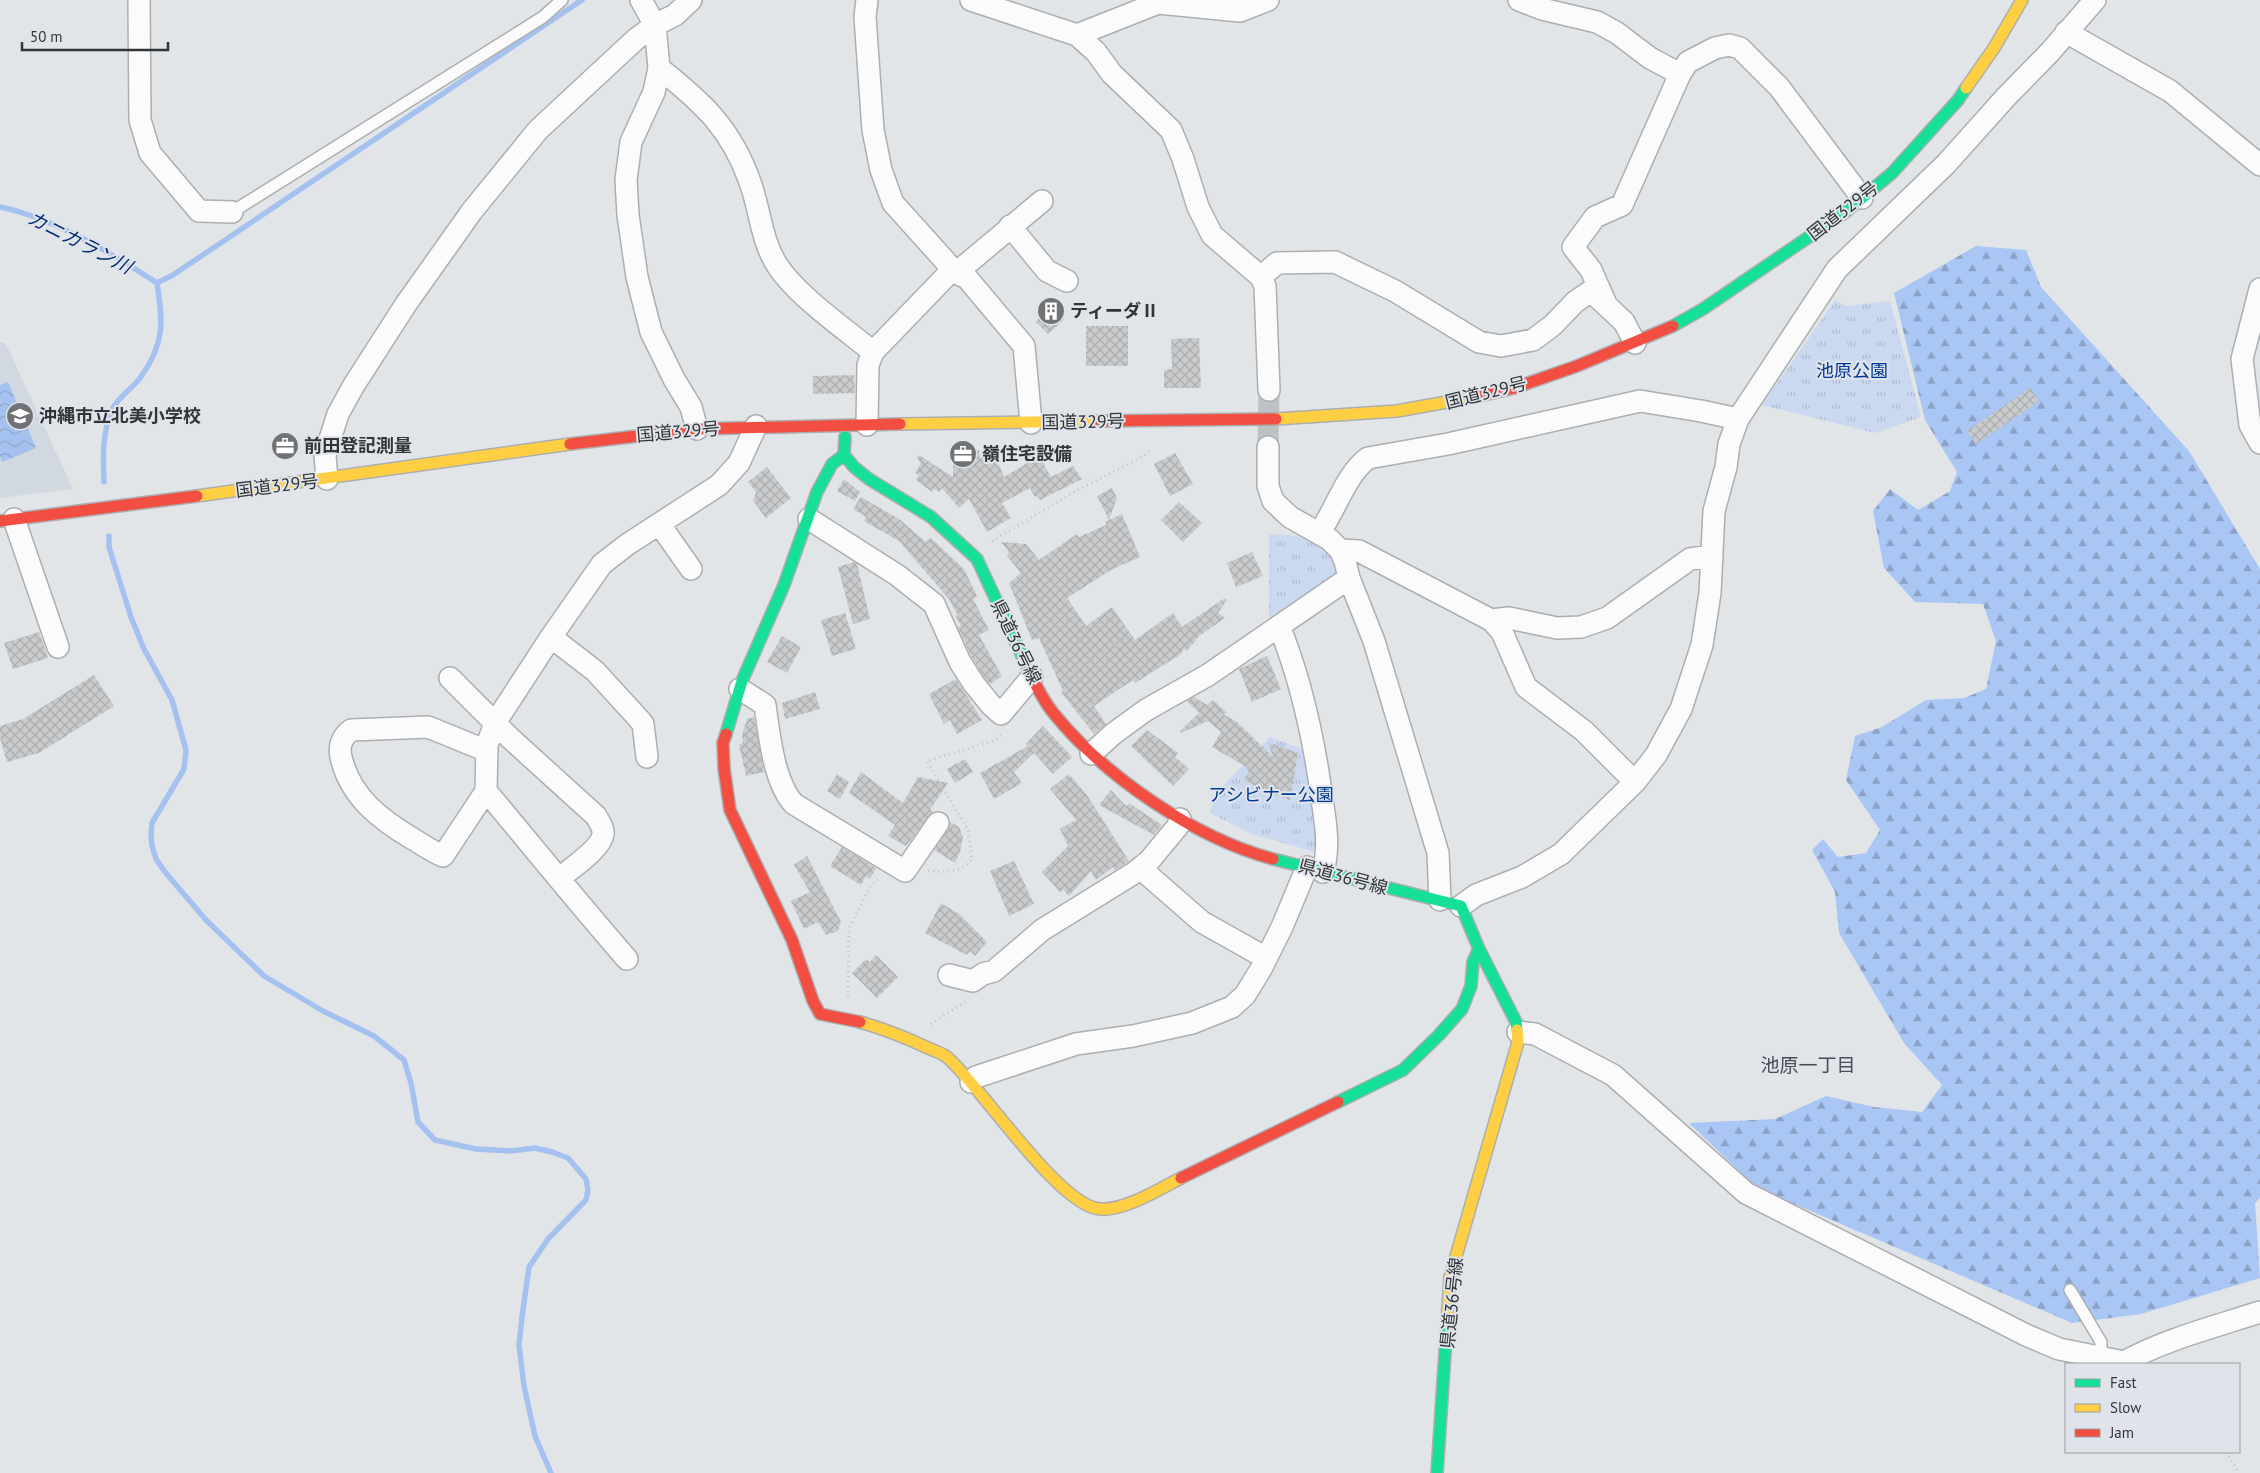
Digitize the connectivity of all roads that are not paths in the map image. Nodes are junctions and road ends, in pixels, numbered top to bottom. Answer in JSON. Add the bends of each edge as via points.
{"nodes":[{"id":1,"x":139,"y":0,"type":"edge"},
{"id":2,"x":562,"y":0,"type":"edge"},
{"id":3,"x":641,"y":0,"type":"edge"},
{"id":4,"x":691,"y":0,"type":"edge"},
{"id":5,"x":867,"y":0,"type":"edge"},
{"id":6,"x":971,"y":0,"type":"edge"},
{"id":7,"x":1268,"y":0,"type":"edge"},
{"id":8,"x":1519,"y":0,"type":"edge"},
{"id":9,"x":2022,"y":0,"type":"edge"},
{"id":10,"x":2095,"y":0,"type":"edge"},
{"id":11,"x":655,"y":26,"type":"junction"},
{"id":12,"x":2066,"y":32,"type":"junction"},
{"id":13,"x":1077,"y":35,"type":"junction"},
{"id":14,"x":659,"y":68,"type":"junction"},
{"id":15,"x":1680,"y":74,"type":"junction"},
{"id":16,"x":1919,"y":145,"type":"junction"},
{"id":17,"x":1946,"y":164,"type":"junction"},
{"id":18,"x":2260,"y":165,"type":"edge"},
{"id":19,"x":1862,"y":198,"type":"junction"},
{"id":20,"x":1042,"y":201,"type":"dead end"},
{"id":21,"x":232,"y":212,"type":"joint"},
{"id":22,"x":1010,"y":226,"type":"junction"},
{"id":23,"x":954,"y":271,"type":"junction"},
{"id":24,"x":1261,"y":278,"type":"junction"},
{"id":25,"x":1067,"y":281,"type":"dead end"},
{"id":26,"x":2260,"y":289,"type":"edge"},
{"id":27,"x":1606,"y":304,"type":"junction"},
{"id":28,"x":1635,"y":343,"type":"junction"},
{"id":29,"x":873,"y":352,"type":"junction"},
{"id":30,"x":1269,"y":390,"type":"tunnel mouth"},
{"id":31,"x":1738,"y":419,"type":"junction"},
{"id":32,"x":1031,"y":423,"type":"junction"},
{"id":33,"x":845,"y":425,"type":"junction"},
{"id":34,"x":756,"y":426,"type":"junction"},
{"id":35,"x":867,"y":426,"type":"junction"},
{"id":36,"x":698,"y":429,"type":"junction"},
{"id":37,"x":2260,"y":443,"type":"edge"},
{"id":38,"x":1268,"y":447,"type":"tunnel mouth"},
{"id":39,"x":844,"y":455,"type":"junction"},
{"id":40,"x":327,"y":479,"type":"junction"},
{"id":41,"x":809,"y":519,"type":"junction"},
{"id":42,"x":7,"y":520,"type":"edge"},
{"id":43,"x":660,"y":525,"type":"junction"},
{"id":44,"x":1319,"y":533,"type":"junction"},
{"id":45,"x":1340,"y":550,"type":"junction"},
{"id":46,"x":1712,"y":556,"type":"junction"},
{"id":47,"x":691,"y":569,"type":"dead end"},
{"id":48,"x":1349,"y":578,"type":"junction"},
{"id":49,"x":1491,"y":620,"type":"junction"},
{"id":50,"x":1278,"y":626,"type":"junction"},
{"id":51,"x":551,"y":637,"type":"junction"},
{"id":52,"x":58,"y":647,"type":"dead end"},
{"id":53,"x":450,"y":678,"type":"dead end"},
{"id":54,"x":1037,"y":685,"type":"junction"},
{"id":55,"x":740,"y":689,"type":"junction"},
{"id":56,"x":495,"y":723,"type":"junction"},
{"id":57,"x":487,"y":751,"type":"junction"},
{"id":58,"x":1091,"y":754,"type":"junction"},
{"id":59,"x":647,"y":757,"type":"dead end"},
{"id":60,"x":1635,"y":782,"type":"junction"},
{"id":61,"x":486,"y":791,"type":"junction"},
{"id":62,"x":1180,"y":818,"type":"junction"},
{"id":63,"x":938,"y":824,"type":"dead end"},
{"id":64,"x":1140,"y":868,"type":"junction"},
{"id":65,"x":1315,"y":870,"type":"junction"},
{"id":66,"x":560,"y":878,"type":"junction"},
{"id":67,"x":1440,"y":900,"type":"junction"},
{"id":68,"x":1461,"y":906,"type":"junction"},
{"id":69,"x":1479,"y":950,"type":"junction"},
{"id":70,"x":1266,"y":958,"type":"junction"},
{"id":71,"x":627,"y":959,"type":"dead end"},
{"id":72,"x":949,"y":975,"type":"dead end"},
{"id":73,"x":1518,"y":1032,"type":"junction"},
{"id":74,"x":971,"y":1082,"type":"junction"},
{"id":75,"x":2070,"y":1290,"type":"dead end"},
{"id":76,"x":2260,"y":1312,"type":"edge"},
{"id":77,"x":2101,"y":1357,"type":"junction"},
{"id":78,"x":1438,"y":1473,"type":"edge"}],
"edges":[{"from":1,"to":21,"type":"street","via":[[140,120],[150,153],[199,211]]},
{"from":2,"to":21,"type":"lane","via":[[543,17]]},
{"from":3,"to":11,"type":"street"},
{"from":4,"to":11,"type":"street","via":[[675,15]]},
{"from":5,"to":23,"type":"street","via":[[865,17],[873,130],[881,170],[893,203]]},
{"from":6,"to":13,"type":"street"},
{"from":7,"to":13,"type":"street","via":[[1240,10],[1158,3]]},
{"from":8,"to":15,"type":"street","via":[[1597,22]]},
{"from":9,"to":16,"type":"main road","name":"国道329号","via":[[1958,100]]},
{"from":10,"to":12,"type":"street"},
{"from":11,"to":14,"type":"street"},
{"from":11,"to":40,"type":"street","via":[[636,39],[538,130],[472,211],[354,384],[338,414],[325,455]]},
{"from":12,"to":17,"type":"street"},
{"from":12,"to":18,"type":"street","via":[[2170,91]]},
{"from":13,"to":24,"type":"street","via":[[1096,52],[1112,74],[1171,130],[1184,159],[1198,207],[1212,235]]},
{"from":14,"to":29,"type":"street","via":[[697,98],[727,132],[751,182],[759,221],[776,264],[795,286]]},
{"from":14,"to":36,"type":"street","via":[[654,92],[632,142],[626,180],[628,215],[637,277],[651,332]]},
{"from":15,"to":19,"type":"street","via":[[1688,62],[1715,48],[1728,45],[1740,48],[1779,87]]},
{"from":15,"to":27,"type":"street","via":[[1622,205],[1595,217],[1573,247],[1592,270]]},
{"from":16,"to":17,"type":"street"},
{"from":16,"to":19,"type":"main road","name":"国道329号"},
{"from":17,"to":31,"type":"street","via":[[1837,269]]},
{"from":19,"to":28,"type":"main road","name":"国道329号","via":[[1800,245],[1704,309]]},
{"from":20,"to":22,"type":"street"},
{"from":22,"to":23,"type":"street"},
{"from":22,"to":25,"type":"street","via":[[1047,271]]},
{"from":23,"to":29,"type":"street"},
{"from":23,"to":32,"type":"street","via":[[967,278],[1024,346]]},
{"from":24,"to":27,"type":"street","via":[[1277,263],[1335,262],[1395,291],[1480,342],[1500,346],[1533,340],[1591,291]]},
{"from":24,"to":30,"type":"street","via":[[1265,286]]},
{"from":26,"to":37,"type":"street","via":[[2242,359],[2250,424]]},
{"from":27,"to":28,"type":"street","via":[[1624,322]]},
{"from":28,"to":32,"type":"main road","name":"国道329号","via":[[1514,388],[1457,402],[1397,411],[1281,419]]},
{"from":29,"to":35,"type":"street","via":[[868,365]]},
{"from":31,"to":44,"type":"street","via":[[1640,401],[1448,444],[1368,458],[1358,466]]},
{"from":31,"to":46,"type":"street","via":[[1714,511]]},
{"from":32,"to":35,"type":"main road","name":"国道329号"},
{"from":33,"to":34,"type":"main road","name":"国道329号"},
{"from":33,"to":35,"type":"main road","name":"国道329号"},
{"from":33,"to":39,"type":"main road"},
{"from":34,"to":36,"type":"main road","name":"国道329号"},
{"from":34,"to":43,"type":"street","via":[[739,463],[719,485]]},
{"from":36,"to":40,"type":"main road","name":"国道329号","via":[[508,451]]},
{"from":38,"to":44,"type":"street","via":[[1268,486],[1273,501],[1290,517]]},
{"from":39,"to":41,"type":"main road","via":[[826,473]]},
{"from":39,"to":54,"type":"main road","name":"県道36号線","via":[[869,479],[932,517],[973,554]]},
{"from":40,"to":42,"type":"main road","name":"国道329号"},
{"from":41,"to":54,"type":"street","via":[[898,575],[934,604],[960,662],[974,684],[1001,714],[1027,685]]},
{"from":41,"to":55,"type":"main road"},
{"from":42,"to":52,"type":"street"},
{"from":43,"to":47,"type":"street"},
{"from":43,"to":51,"type":"street","via":[[602,564]]},
{"from":44,"to":45,"type":"street"},
{"from":45,"to":48,"type":"street"},
{"from":45,"to":49,"type":"street","via":[[1359,552]]},
{"from":46,"to":49,"type":"street","via":[[1690,559],[1607,618],[1581,627],[1557,628],[1509,618]]},
{"from":46,"to":60,"type":"street","via":[[1702,645],[1682,709],[1656,755]]},
{"from":48,"to":50,"type":"street"},
{"from":48,"to":67,"type":"street","via":[[1374,641],[1438,853]]},
{"from":49,"to":60,"type":"street","via":[[1502,632],[1526,687],[1584,731]]},
{"from":50,"to":58,"type":"street","via":[[1208,674],[1146,710]]},
{"from":50,"to":65,"type":"street","via":[[1301,693],[1315,748],[1328,854]]},
{"from":51,"to":56,"type":"street"},
{"from":51,"to":59,"type":"street","via":[[594,671],[638,718],[642,724]]},
{"from":53,"to":56,"type":"street"},
{"from":54,"to":58,"type":"main road","name":"県道36号線","via":[[1054,714]]},
{"from":55,"to":63,"type":"street","via":[[765,705],[778,770],[787,797],[794,804],[906,871]]},
{"from":55,"to":74,"type":"main road","via":[[723,743],[730,810],[792,940],[820,1014],[848,1018],[900,1034],[947,1057]]},
{"from":56,"to":57,"type":"street"},
{"from":56,"to":66,"type":"street","via":[[601,824],[604,833],[601,843]]},
{"from":57,"to":61,"type":"street"},
{"from":57,"to":61,"type":"street","via":[[428,727],[351,730],[343,737],[340,746],[344,770],[359,798],[391,825],[443,856]]},
{"from":58,"to":62,"type":"main road","name":"県道36号線"},
{"from":60,"to":68,"type":"street","via":[[1561,854]]},
{"from":61,"to":66,"type":"street"},
{"from":62,"to":64,"type":"street","via":[[1178,826]]},
{"from":62,"to":65,"type":"main road","name":"県道36号線","via":[[1245,850]]},
{"from":64,"to":70,"type":"street","via":[[1202,922]]},
{"from":64,"to":72,"type":"street","via":[[1042,930],[994,971],[973,981]]},
{"from":65,"to":67,"type":"main road","name":"県道36号線"},
{"from":65,"to":70,"type":"street"},
{"from":66,"to":71,"type":"street","via":[[584,911]]},
{"from":67,"to":68,"type":"main road","name":"県道36号線"},
{"from":68,"to":69,"type":"main road","name":"県道36号線"},
{"from":69,"to":73,"type":"main road","name":"県道36号線"},
{"from":69,"to":74,"type":"main road","via":[[1462,1009],[1403,1070],[1364,1092],[1301,1119],[1146,1196],[1116,1207],[1100,1209],[1085,1205],[1069,1194]]},
{"from":70,"to":74,"type":"street","via":[[1244,995],[1232,1007],[1215,1016],[1133,1036],[1076,1044],[976,1077]]},
{"from":73,"to":77,"type":"street","via":[[1535,1034],[1614,1075],[1746,1194],[2026,1335],[2060,1349]]},
{"from":73,"to":78,"type":"main road","name":"県道36号線","via":[[1512,1064],[1450,1277]]},
{"from":75,"to":77,"type":"lane","via":[[2101,1342]]},
{"from":76,"to":77,"type":"street","via":[[2188,1334],[2124,1362]]}]}
